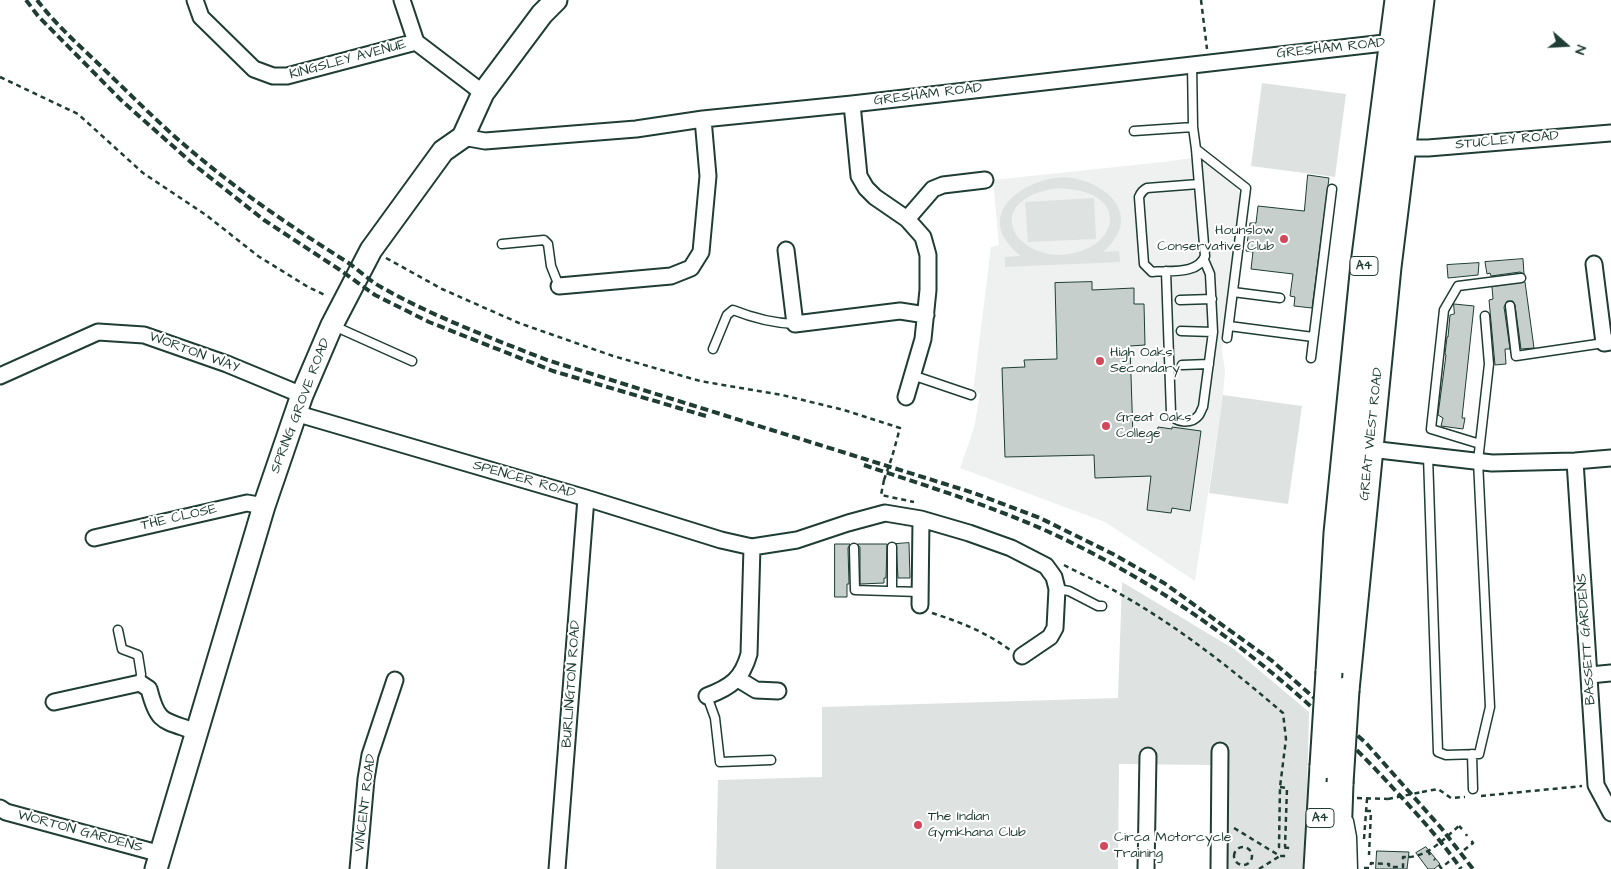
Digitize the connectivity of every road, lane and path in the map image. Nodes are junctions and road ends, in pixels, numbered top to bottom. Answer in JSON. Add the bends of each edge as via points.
{"nodes":[{"id":1,"x":195,"y":0,"type":"edge"},
{"id":2,"x":402,"y":0,"type":"edge"},
{"id":3,"x":556,"y":0,"type":"edge"},
{"id":4,"x":1201,"y":0,"type":"edge"},
{"id":5,"x":1398,"y":0,"type":"edge"},
{"id":6,"x":1421,"y":0,"type":"edge"},
{"id":7,"x":416,"y":42,"type":"junction"},
{"id":8,"x":1393,"y":42,"type":"junction"},
{"id":9,"x":1208,"y":62,"type":"junction"},
{"id":10,"x":1192,"y":64,"type":"junction"},
{"id":11,"x":0,"y":77,"type":"edge"},
{"id":12,"x":483,"y":93,"type":"junction"},
{"id":13,"x":852,"y":104,"type":"junction"},
{"id":14,"x":703,"y":119,"type":"junction"},
{"id":15,"x":1193,"y":127,"type":"junction"},
{"id":16,"x":1134,"y":131,"type":"dead end"},
{"id":17,"x":1611,"y":133,"type":"edge"},
{"id":18,"x":463,"y":138,"type":"junction"},
{"id":19,"x":1402,"y":148,"type":"junction"},
{"id":20,"x":1196,"y":149,"type":"junction"},
{"id":21,"x":985,"y":180,"type":"dead end"},
{"id":22,"x":1199,"y":184,"type":"junction"},
{"id":23,"x":1332,"y":189,"type":"dead end"},
{"id":24,"x":907,"y":219,"type":"junction"},
{"id":25,"x":502,"y":244,"type":"dead end"},
{"id":26,"x":371,"y":250,"type":"junction"},
{"id":27,"x":786,"y":250,"type":"dead end"},
{"id":28,"x":1204,"y":260,"type":"junction"},
{"id":29,"x":1594,"y":264,"type":"dead end"},
{"id":30,"x":1166,"y":271,"type":"junction"},
{"id":31,"x":1521,"y":278,"type":"dead end"},
{"id":32,"x":559,"y":286,"type":"joint"},
{"id":33,"x":1233,"y":292,"type":"junction"},
{"id":34,"x":1280,"y":298,"type":"dead end"},
{"id":35,"x":1180,"y":300,"type":"dead end"},
{"id":36,"x":1212,"y":300,"type":"junction"},
{"id":37,"x":342,"y":304,"type":"junction"},
{"id":38,"x":1510,"y":306,"type":"dead end"},
{"id":39,"x":926,"y":315,"type":"junction"},
{"id":40,"x":1485,"y":316,"type":"dead end"},
{"id":41,"x":795,"y":324,"type":"junction"},
{"id":42,"x":332,"y":325,"type":"junction"},
{"id":43,"x":1229,"y":326,"type":"junction"},
{"id":44,"x":1181,"y":331,"type":"dead end"},
{"id":45,"x":1213,"y":332,"type":"junction"},
{"id":46,"x":1227,"y":338,"type":"dead end"},
{"id":47,"x":1313,"y":338,"type":"junction"},
{"id":48,"x":1608,"y":343,"type":"edge"},
{"id":49,"x":713,"y":349,"type":"dead end"},
{"id":50,"x":1310,"y":358,"type":"dead end"},
{"id":51,"x":412,"y":361,"type":"dead end"},
{"id":52,"x":1208,"y":364,"type":"junction"},
{"id":53,"x":1182,"y":365,"type":"dead end"},
{"id":54,"x":912,"y":375,"type":"junction"},
{"id":55,"x":0,"y":376,"type":"edge"},
{"id":56,"x":971,"y":395,"type":"dead end"},
{"id":57,"x":906,"y":397,"type":"dead end"},
{"id":58,"x":299,"y":404,"type":"junction"},
{"id":59,"x":1480,"y":444,"type":"junction"},
{"id":60,"x":1370,"y":449,"type":"junction"},
{"id":61,"x":1428,"y":456,"type":"junction"},
{"id":62,"x":1611,"y":458,"type":"edge"},
{"id":63,"x":1478,"y":461,"type":"junction"},
{"id":64,"x":1575,"y":461,"type":"junction"},
{"id":65,"x":586,"y":498,"type":"junction"},
{"id":66,"x":264,"y":506,"type":"junction"},
{"id":67,"x":921,"y":512,"type":"junction"},
{"id":68,"x":94,"y":538,"type":"dead end"},
{"id":69,"x":752,"y":547,"type":"junction"},
{"id":70,"x":892,"y":547,"type":"dead end"},
{"id":71,"x":854,"y":548,"type":"dead end"},
{"id":72,"x":1059,"y":562,"type":"dead end"},
{"id":73,"x":1057,"y":589,"type":"junction"},
{"id":74,"x":892,"y":590,"type":"junction"},
{"id":75,"x":920,"y":598,"type":"junction"},
{"id":76,"x":1102,"y":606,"type":"dead end"},
{"id":77,"x":118,"y":630,"type":"dead end"},
{"id":78,"x":1022,"y":656,"type":"joint"},
{"id":79,"x":1611,"y":673,"type":"edge"},
{"id":80,"x":1590,"y":675,"type":"junction"},
{"id":81,"x":738,"y":679,"type":"junction"},
{"id":82,"x":395,"y":680,"type":"dead end"},
{"id":83,"x":140,"y":683,"type":"junction"},
{"id":84,"x":778,"y":691,"type":"dead end"},
{"id":85,"x":707,"y":696,"type":"joint"},
{"id":86,"x":54,"y":702,"type":"dead end"},
{"id":87,"x":197,"y":732,"type":"junction"},
{"id":88,"x":1220,"y":751,"type":"dead end"},
{"id":89,"x":1472,"y":754,"type":"junction"},
{"id":90,"x":1148,"y":756,"type":"dead end"},
{"id":91,"x":771,"y":760,"type":"dead end"},
{"id":92,"x":1338,"y":783,"type":"junction"},
{"id":93,"x":1596,"y":785,"type":"junction"},
{"id":94,"x":1280,"y":787,"type":"junction"},
{"id":95,"x":1472,"y":793,"type":"joint"},
{"id":96,"x":1480,"y":796,"type":"dead end"},
{"id":97,"x":1367,"y":799,"type":"junction"},
{"id":98,"x":0,"y":808,"type":"edge"},
{"id":99,"x":1366,"y":811,"type":"junction"},
{"id":100,"x":1611,"y":813,"type":"edge"},
{"id":101,"x":1219,"y":819,"type":"junction"},
{"id":102,"x":1462,"y":829,"type":"dead end"},
{"id":103,"x":1471,"y":840,"type":"dead end"},
{"id":104,"x":1364,"y":844,"type":"dead end"},
{"id":105,"x":1285,"y":848,"type":"junction"},
{"id":106,"x":1290,"y":848,"type":"dead end"},
{"id":107,"x":1464,"y":850,"type":"dead end"},
{"id":108,"x":1428,"y":851,"type":"junction"},
{"id":109,"x":1369,"y":855,"type":"dead end"},
{"id":110,"x":1430,"y":855,"type":"dead end"},
{"id":111,"x":1280,"y":856,"type":"junction"},
{"id":112,"x":1289,"y":856,"type":"dead end"},
{"id":113,"x":1450,"y":860,"type":"dead end"},
{"id":114,"x":158,"y":862,"type":"edge"},
{"id":115,"x":1236,"y":862,"type":"joint"},
{"id":116,"x":1439,"y":865,"type":"dead end"},
{"id":117,"x":1370,"y":868,"type":"edge"},
{"id":118,"x":1389,"y":868,"type":"edge"},
{"id":119,"x":358,"y":869,"type":"edge"},
{"id":120,"x":558,"y":869,"type":"edge"},
{"id":121,"x":1146,"y":869,"type":"edge"},
{"id":122,"x":1219,"y":869,"type":"edge"},
{"id":123,"x":1259,"y":869,"type":"edge"},
{"id":124,"x":1317,"y":869,"type":"edge"},
{"id":125,"x":1347,"y":869,"type":"edge"}],
"edges":[{"from":1,"to":7,"type":"street","name":"KINGSLEY AVENUE","via":[[201,17],[254,70],[273,76],[288,76]]},
{"from":2,"to":7,"type":"street"},
{"from":3,"to":12,"type":"main road"},
{"from":4,"to":9,"type":"path"},
{"from":5,"to":8,"type":"highway","name":"GREAT WEST ROAD","number":"A4"},
{"from":6,"to":19,"type":"highway","name":"GREAT WEST ROAD","number":"A4"},
{"from":7,"to":12,"type":"street"},
{"from":8,"to":9,"type":"street","name":"GRESHAM ROAD"},
{"from":8,"to":92,"type":"highway","name":"GREAT WEST ROAD","number":"A4","bridge":true,"via":[[1364,264],[1339,514],[1329,672]]},
{"from":9,"to":10,"type":"street","name":"GRESHAM ROAD"},
{"from":10,"to":13,"type":"street","name":"GRESHAM ROAD"},
{"from":10,"to":15,"type":"lane"},
{"from":11,"to":37,"type":"path","via":[[78,114],[143,173],[206,215],[258,256]]},
{"from":12,"to":18,"type":"main road"},
{"from":13,"to":14,"type":"street","name":"GRESHAM ROAD"},
{"from":13,"to":24,"type":"street","via":[[859,176],[876,197]]},
{"from":14,"to":18,"type":"street","name":"GRESHAM ROAD","via":[[636,129],[485,141]]},
{"from":14,"to":32,"type":"street","via":[[708,176],[701,252],[691,268],[671,276]]},
{"from":15,"to":16,"type":"lane"},
{"from":15,"to":20,"type":"lane"},
{"from":17,"to":19,"type":"street","name":"STUCLEY ROAD"},
{"from":18,"to":26,"type":"main road","name":"SPRING GROVE ROAD","via":[[443,151]]},
{"from":19,"to":60,"type":"highway","name":"GREAT WEST ROAD","number":"A4"},
{"from":20,"to":22,"type":"lane"},
{"from":20,"to":33,"type":"lane","via":[[1246,188]]},
{"from":21,"to":24,"type":"street","via":[[934,189]]},
{"from":22,"to":28,"type":"lane"},
{"from":22,"to":30,"type":"lane","via":[[1147,188],[1139,197],[1144,264],[1152,272]]},
{"from":23,"to":47,"type":"lane"},
{"from":24,"to":39,"type":"street","via":[[922,237],[928,255]]},
{"from":25,"to":32,"type":"lane","via":[[544,240],[548,244],[551,266]]},
{"from":26,"to":37,"type":"main road","name":"SPRING GROVE ROAD"},
{"from":26,"to":67,"type":"path","bridge":true,"via":[[442,289],[519,323],[613,356],[700,381],[844,410],[900,428],[880,495]]},
{"from":27,"to":41,"type":"street"},
{"from":28,"to":30,"type":"lane","via":[[1197,267]]},
{"from":28,"to":36,"type":"lane","via":[[1210,274]]},
{"from":29,"to":48,"type":"street"},
{"from":30,"to":52,"type":"lane","via":[[1171,413],[1177,420],[1188,421],[1199,415],[1203,407]]},
{"from":31,"to":59,"type":"lane","via":[[1458,286],[1444,310],[1431,429]]},
{"from":33,"to":34,"type":"lane"},
{"from":33,"to":43,"type":"lane"},
{"from":35,"to":36,"type":"lane"},
{"from":36,"to":45,"type":"lane"},
{"from":37,"to":42,"type":"main road","name":"SPRING GROVE ROAD"},
{"from":38,"to":48,"type":"lane","via":[[1516,356]]},
{"from":39,"to":41,"type":"street","via":[[900,312]]},
{"from":39,"to":54,"type":"street","via":[[923,339]]},
{"from":40,"to":59,"type":"lane","via":[[1489,364]]},
{"from":41,"to":49,"type":"lane","via":[[774,323],[732,310]]},
{"from":42,"to":51,"type":"lane"},
{"from":42,"to":58,"type":"main road","name":"SPRING GROVE ROAD"},
{"from":43,"to":46,"type":"lane"},
{"from":43,"to":47,"type":"lane"},
{"from":44,"to":45,"type":"lane"},
{"from":45,"to":52,"type":"lane"},
{"from":47,"to":50,"type":"lane"},
{"from":52,"to":53,"type":"lane"},
{"from":54,"to":56,"type":"lane"},
{"from":54,"to":57,"type":"street"},
{"from":55,"to":58,"type":"street","name":"WORTON WAY","via":[[98,332],[135,334],[227,364]]},
{"from":58,"to":65,"type":"street","name":"SPENCER ROAD"},
{"from":58,"to":66,"type":"main road","name":"SPRING GROVE ROAD"},
{"from":59,"to":63,"type":"lane"},
{"from":60,"to":61,"type":"street"},
{"from":60,"to":92,"type":"highway","name":"GREAT WEST ROAD","number":"A4","bridge":true},
{"from":61,"to":63,"type":"street"},
{"from":61,"to":89,"type":"lane","via":[[1438,752],[1446,755]]},
{"from":62,"to":64,"type":"street"},
{"from":63,"to":64,"type":"street","via":[[1515,464]]},
{"from":63,"to":89,"type":"lane","via":[[1490,707],[1479,754]]},
{"from":64,"to":80,"type":"street","name":"BASSETT GARDENS"},
{"from":65,"to":69,"type":"street","name":"SPENCER ROAD"},
{"from":65,"to":120,"type":"street","name":"BURLINGTON ROAD"},
{"from":66,"to":68,"type":"street","name":"THE CLOSE","via":[[247,503]]},
{"from":66,"to":87,"type":"main road","name":"SPRING GROVE ROAD"},
{"from":67,"to":69,"type":"street","name":"SPENCER ROAD","via":[[885,513],[797,540]]},
{"from":67,"to":73,"type":"street","name":"SPENCER ROAD","via":[[1011,548],[1046,566]]},
{"from":67,"to":75,"type":"street"},
{"from":69,"to":81,"type":"street","via":[[749,654]]},
{"from":70,"to":74,"type":"lane"},
{"from":71,"to":74,"type":"lane","via":[[855,590]]},
{"from":72,"to":94,"type":"path","via":[[1123,595],[1169,625],[1284,713],[1286,739]]},
{"from":73,"to":76,"type":"lane"},
{"from":73,"to":78,"type":"street","name":"SPENCER ROAD","via":[[1055,628],[1050,637]]},
{"from":74,"to":75,"type":"lane"},
{"from":75,"to":78,"type":"path","via":[[930,612],[994,638]]},
{"from":77,"to":83,"type":"lane","via":[[122,649],[138,655]]},
{"from":79,"to":80,"type":"street"},
{"from":80,"to":93,"type":"street","name":"BASSETT GARDENS"},
{"from":81,"to":84,"type":"street","via":[[756,690]]},
{"from":81,"to":85,"type":"street"},
{"from":82,"to":119,"type":"street","name":"VINCENT ROAD","via":[[370,755]]},
{"from":83,"to":86,"type":"street"},
{"from":83,"to":87,"type":"street","via":[[149,689],[160,718]]},
{"from":85,"to":91,"type":"lane","via":[[715,718],[720,762]]},
{"from":87,"to":114,"type":"main road","name":"SPRING GROVE ROAD"},
{"from":88,"to":101,"type":"street"},
{"from":89,"to":95,"type":"lane"},
{"from":90,"to":121,"type":"street"},
{"from":92,"to":97,"type":"path"},
{"from":92,"to":124,"type":"highway","name":"GREAT WEST ROAD","number":"A4"},
{"from":92,"to":125,"type":"highway","name":"GREAT WEST ROAD","number":"A4"},
{"from":93,"to":96,"type":"path"},
{"from":93,"to":100,"type":"street","name":"BASSETT GARDENS"},
{"from":94,"to":105,"type":"path","via":[[1279,847]]},
{"from":94,"to":105,"type":"path","via":[[1287,788]]},
{"from":95,"to":97,"type":"path","bridge":true,"via":[[1451,798],[1438,789],[1388,799]]},
{"from":97,"to":99,"type":"path"},
{"from":98,"to":114,"type":"street","name":"WORTON GARDENS"},
{"from":99,"to":104,"type":"path"},
{"from":99,"to":109,"type":"path","via":[[1371,811]]},
{"from":101,"to":111,"type":"path"},
{"from":101,"to":122,"type":"street"},
{"from":102,"to":108,"type":"path","bridge":true,"via":[[1460,825]]},
{"from":103,"to":107,"type":"path","via":[[1473,843]]},
{"from":105,"to":106,"type":"path"},
{"from":108,"to":110,"type":"path"},
{"from":108,"to":118,"type":"path","bridge":true,"via":[[1417,856],[1403,856],[1403,867]]},
{"from":111,"to":112,"type":"path"},
{"from":111,"to":123,"type":"path"},
{"from":113,"to":116,"type":"path","via":[[1441,868]]},
{"from":115,"to":115,"type":"path","via":[[1238,848],[1250,849],[1253,854],[1250,863]]},
{"from":117,"to":118,"type":"path","via":[[1371,863],[1389,864]]},
{"from":117,"to":125,"type":"path"}]}
